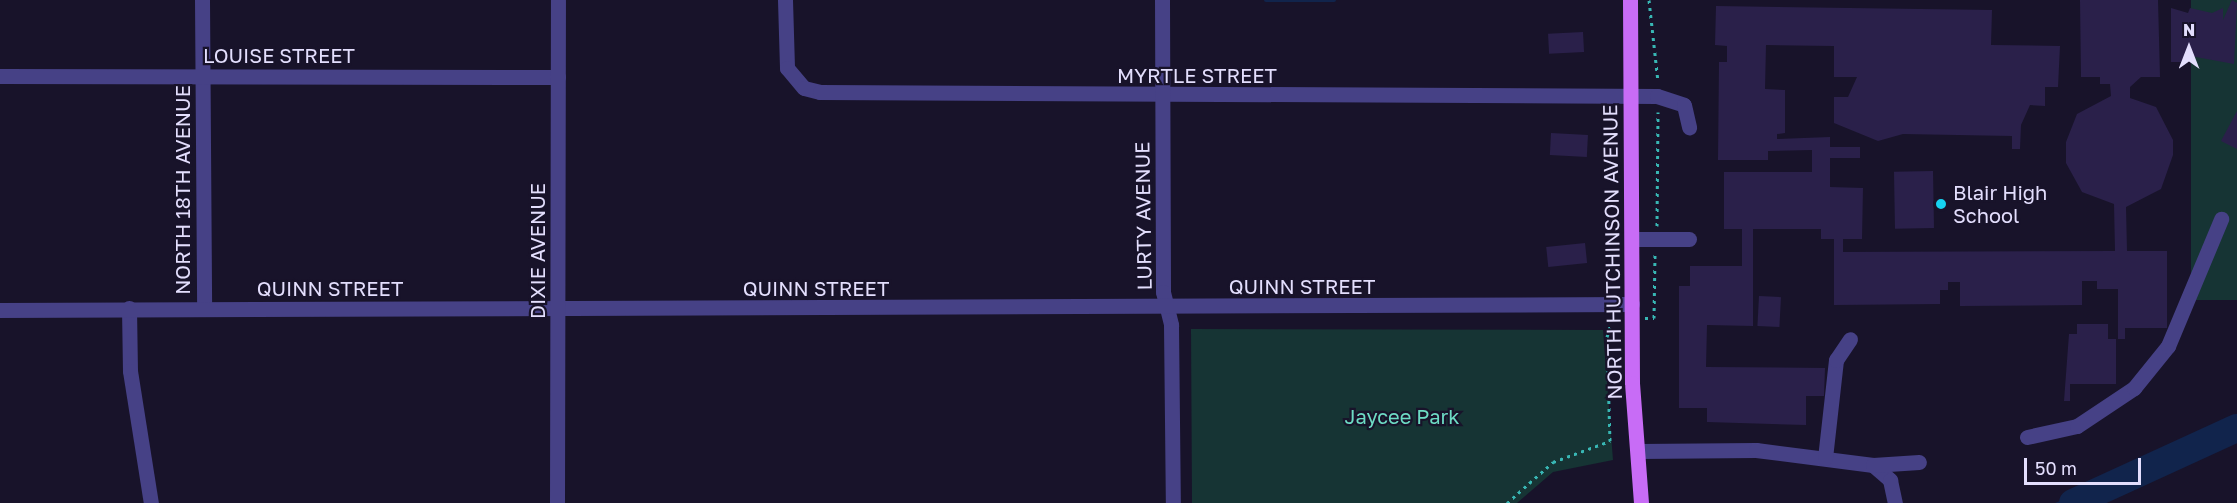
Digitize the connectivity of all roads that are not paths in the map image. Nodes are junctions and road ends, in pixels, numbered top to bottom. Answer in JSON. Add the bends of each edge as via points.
{"nodes":[{"id":1,"x":202,"y":0,"type":"edge"},
{"id":2,"x":558,"y":0,"type":"edge"},
{"id":3,"x":785,"y":0,"type":"edge"},
{"id":4,"x":1162,"y":0,"type":"edge"},
{"id":5,"x":1630,"y":0,"type":"edge"},
{"id":6,"x":202,"y":75,"type":"junction"},
{"id":7,"x":0,"y":76,"type":"edge"},
{"id":8,"x":558,"y":77,"type":"junction"},
{"id":9,"x":1163,"y":96,"type":"junction"},
{"id":10,"x":1630,"y":96,"type":"junction"},
{"id":11,"x":1689,"y":127,"type":"dead end"},
{"id":12,"x":2222,"y":219,"type":"dead end"},
{"id":13,"x":1632,"y":239,"type":"junction"},
{"id":14,"x":1689,"y":239,"type":"dead end"},
{"id":15,"x":1632,"y":304,"type":"junction"},
{"id":16,"x":129,"y":308,"type":"junction"},
{"id":17,"x":1167,"y":308,"type":"junction"},
{"id":18,"x":204,"y":309,"type":"junction"},
{"id":19,"x":0,"y":310,"type":"edge"},
{"id":20,"x":557,"y":310,"type":"junction"},
{"id":21,"x":1850,"y":339,"type":"dead end"},
{"id":22,"x":2027,"y":437,"type":"dead end"},
{"id":23,"x":1639,"y":451,"type":"junction"},
{"id":24,"x":1825,"y":458,"type":"junction"},
{"id":25,"x":1919,"y":462,"type":"dead end"},
{"id":26,"x":1873,"y":465,"type":"junction"},
{"id":27,"x":151,"y":503,"type":"edge"},
{"id":28,"x":557,"y":503,"type":"edge"},
{"id":29,"x":1173,"y":503,"type":"edge"},
{"id":30,"x":1641,"y":503,"type":"edge"},
{"id":31,"x":1895,"y":503,"type":"edge"}],
"edges":[{"from":1,"to":6,"type":"street","name":"NORTH 18TH AVENUE"},
{"from":2,"to":8,"type":"street","name":"DIXIE AVENUE"},
{"from":3,"to":9,"type":"street","name":"MYRTLE STREET","via":[[784,54],[794,79],[820,92]]},
{"from":4,"to":9,"type":"street","name":"LURTY AVENUE"},
{"from":5,"to":10,"type":"main road","name":"NORTH HUTCHINSON AVENUE"},
{"from":6,"to":7,"type":"street","name":"LOUISE STREET"},
{"from":6,"to":8,"type":"street","name":"LOUISE STREET"},
{"from":6,"to":18,"type":"street","name":"NORTH 18TH AVENUE"},
{"from":8,"to":20,"type":"street","name":"DIXIE AVENUE"},
{"from":9,"to":10,"type":"street","name":"MYRTLE STREET"},
{"from":9,"to":17,"type":"street","name":"LURTY AVENUE"},
{"from":10,"to":11,"type":"street","name":"MYRTLE STREET","via":[[1680,102],[1688,109]]},
{"from":10,"to":13,"type":"main road","name":"NORTH HUTCHINSON AVENUE"},
{"from":12,"to":22,"type":"street","via":[[2168,346],[2134,388],[2077,426]]},
{"from":13,"to":14,"type":"street"},
{"from":13,"to":15,"type":"main road","name":"NORTH HUTCHINSON AVENUE"},
{"from":15,"to":17,"type":"street","name":"QUINN STREET"},
{"from":15,"to":23,"type":"main road","name":"NORTH HUTCHINSON AVENUE"},
{"from":16,"to":18,"type":"street","name":"QUINN STREET"},
{"from":16,"to":19,"type":"street","name":"QUINN STREET"},
{"from":16,"to":27,"type":"street","via":[[130,371]]},
{"from":17,"to":20,"type":"street","name":"QUINN STREET"},
{"from":17,"to":29,"type":"street","name":"LURTY AVENUE"},
{"from":18,"to":20,"type":"street","name":"QUINN STREET"},
{"from":20,"to":28,"type":"street","name":"DIXIE AVENUE"},
{"from":21,"to":24,"type":"street","via":[[1836,360]]},
{"from":23,"to":24,"type":"street","via":[[1756,450]]},
{"from":23,"to":30,"type":"main road","name":"NORTH HUTCHINSON AVENUE"},
{"from":24,"to":26,"type":"street"},
{"from":25,"to":26,"type":"street"},
{"from":26,"to":31,"type":"street","via":[[1890,480]]}]}
